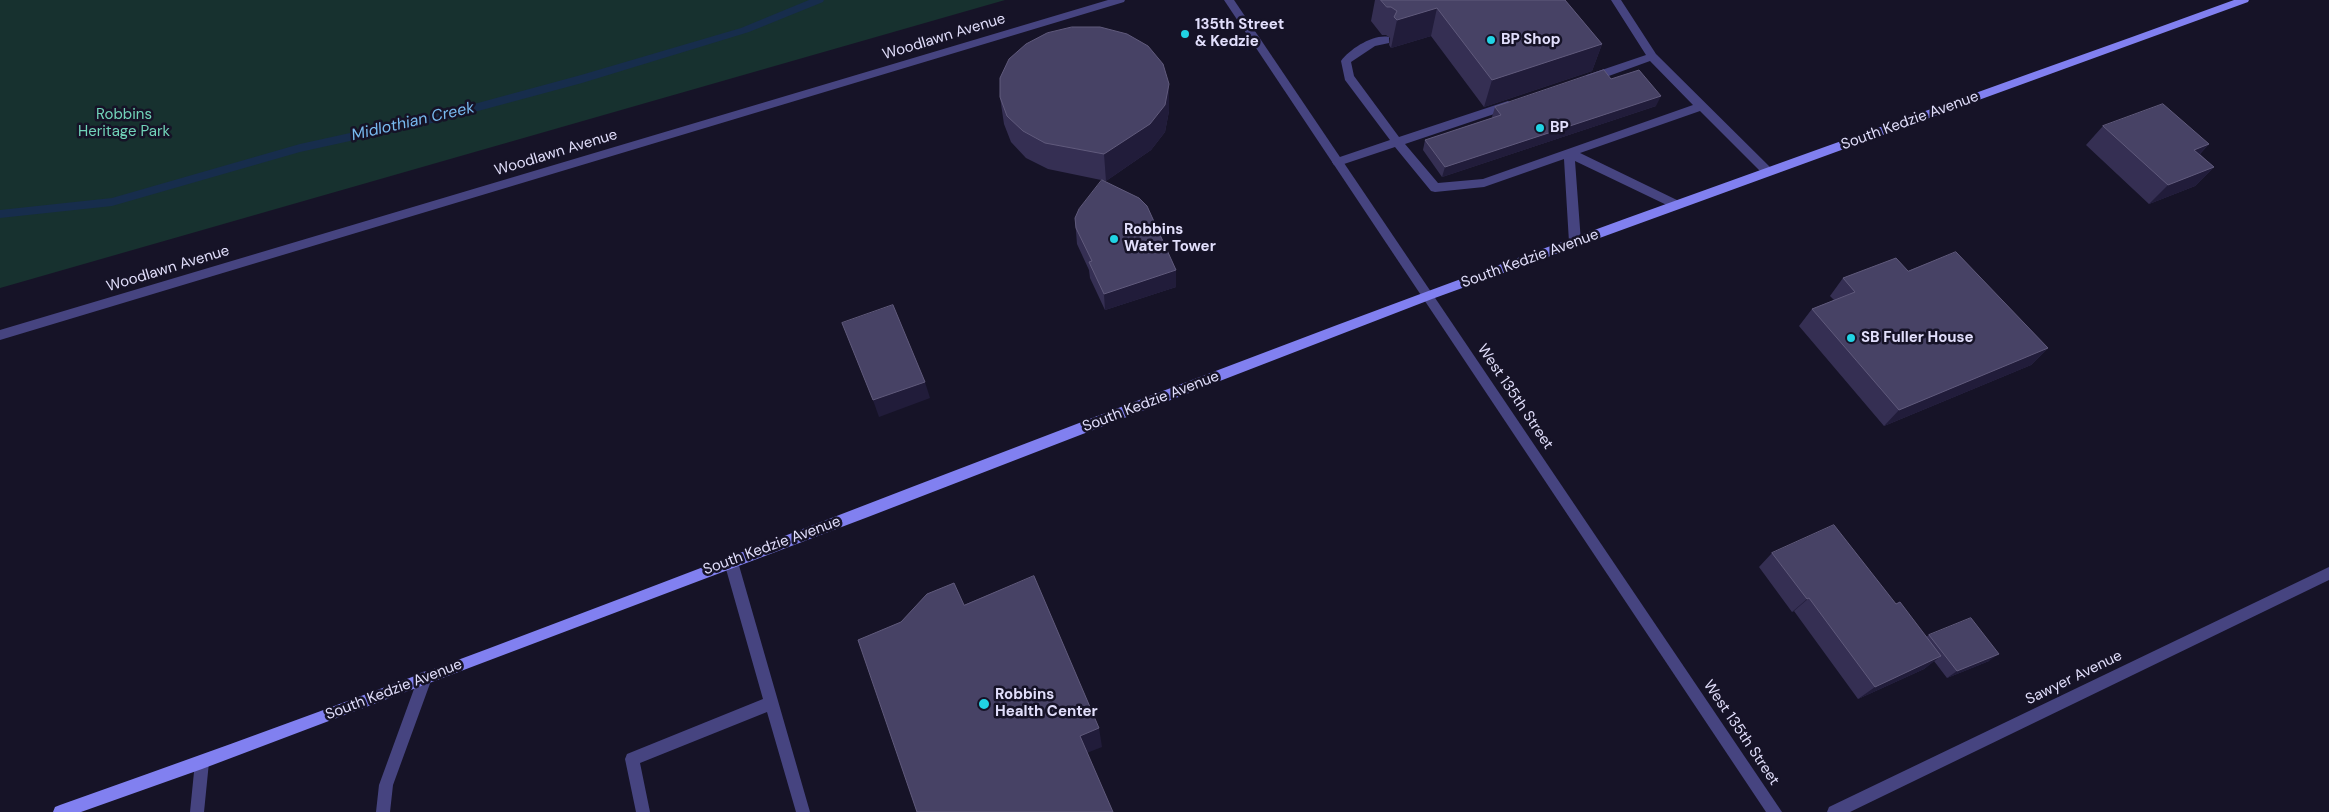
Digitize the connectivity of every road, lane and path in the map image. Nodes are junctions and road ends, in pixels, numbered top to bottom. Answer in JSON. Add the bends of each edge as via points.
{"nodes":[{"id":1,"x":1120,"y":0,"type":"edge"},
{"id":2,"x":1229,"y":0,"type":"edge"},
{"id":3,"x":1616,"y":0,"type":"edge"},
{"id":4,"x":2244,"y":0,"type":"edge"},
{"id":5,"x":1385,"y":40,"type":"dead end"},
{"id":6,"x":1652,"y":58,"type":"junction"},
{"id":7,"x":1576,"y":83,"type":"edge"},
{"id":8,"x":1520,"y":102,"type":"edge"},
{"id":9,"x":1701,"y":106,"type":"junction"},
{"id":10,"x":1397,"y":142,"type":"junction"},
{"id":11,"x":1569,"y":153,"type":"junction"},
{"id":12,"x":1338,"y":162,"type":"junction"},
{"id":13,"x":1768,"y":172,"type":"junction"},
{"id":14,"x":1677,"y":205,"type":"junction"},
{"id":15,"x":1575,"y":242,"type":"junction"},
{"id":16,"x":1428,"y":296,"type":"junction"},
{"id":17,"x":0,"y":335,"type":"edge"},
{"id":18,"x":731,"y":562,"type":"junction"},
{"id":19,"x":2329,"y":573,"type":"edge"},
{"id":20,"x":425,"y":678,"type":"junction"},
{"id":21,"x":772,"y":703,"type":"junction"},
{"id":22,"x":202,"y":762,"type":"junction"},
{"id":23,"x":60,"y":812,"type":"edge"},
{"id":24,"x":197,"y":812,"type":"edge"},
{"id":25,"x":383,"y":812,"type":"edge"},
{"id":26,"x":643,"y":812,"type":"edge"},
{"id":27,"x":803,"y":812,"type":"edge"},
{"id":28,"x":1774,"y":812,"type":"edge"},
{"id":29,"x":1834,"y":812,"type":"edge"}],
"edges":[{"from":1,"to":17,"type":"street","name":"Woodlawn Avenue"},
{"from":2,"to":12,"type":"street","name":"West 135th Street"},
{"from":3,"to":6,"type":"street"},
{"from":4,"to":13,"type":"main road","name":"South Kedzie Avenue"},
{"from":5,"to":10,"type":"street","via":[[1372,43],[1346,61],[1349,77]]},
{"from":6,"to":7,"type":"street"},
{"from":6,"to":9,"type":"street"},
{"from":8,"to":10,"type":"street"},
{"from":9,"to":11,"type":"street"},
{"from":9,"to":13,"type":"street"},
{"from":10,"to":11,"type":"street","via":[[1435,188],[1484,183]]},
{"from":10,"to":12,"type":"street"},
{"from":11,"to":14,"type":"street"},
{"from":11,"to":15,"type":"street"},
{"from":12,"to":16,"type":"street","name":"West 135th Street"},
{"from":13,"to":14,"type":"main road","name":"South Kedzie Avenue"},
{"from":14,"to":15,"type":"main road","name":"South Kedzie Avenue"},
{"from":15,"to":16,"type":"main road","name":"South Kedzie Avenue"},
{"from":16,"to":18,"type":"main road","name":"South Kedzie Avenue"},
{"from":16,"to":28,"type":"street","name":"West 135th Street"},
{"from":18,"to":20,"type":"main road","name":"South Kedzie Avenue"},
{"from":18,"to":21,"type":"street"},
{"from":19,"to":29,"type":"street","name":"Sawyer Avenue"},
{"from":20,"to":22,"type":"main road","name":"South Kedzie Avenue"},
{"from":20,"to":25,"type":"street","via":[[386,785]]},
{"from":21,"to":26,"type":"street","via":[[632,759]]},
{"from":21,"to":27,"type":"street"},
{"from":22,"to":23,"type":"main road","name":"South Kedzie Avenue"},
{"from":22,"to":24,"type":"street"}]}
